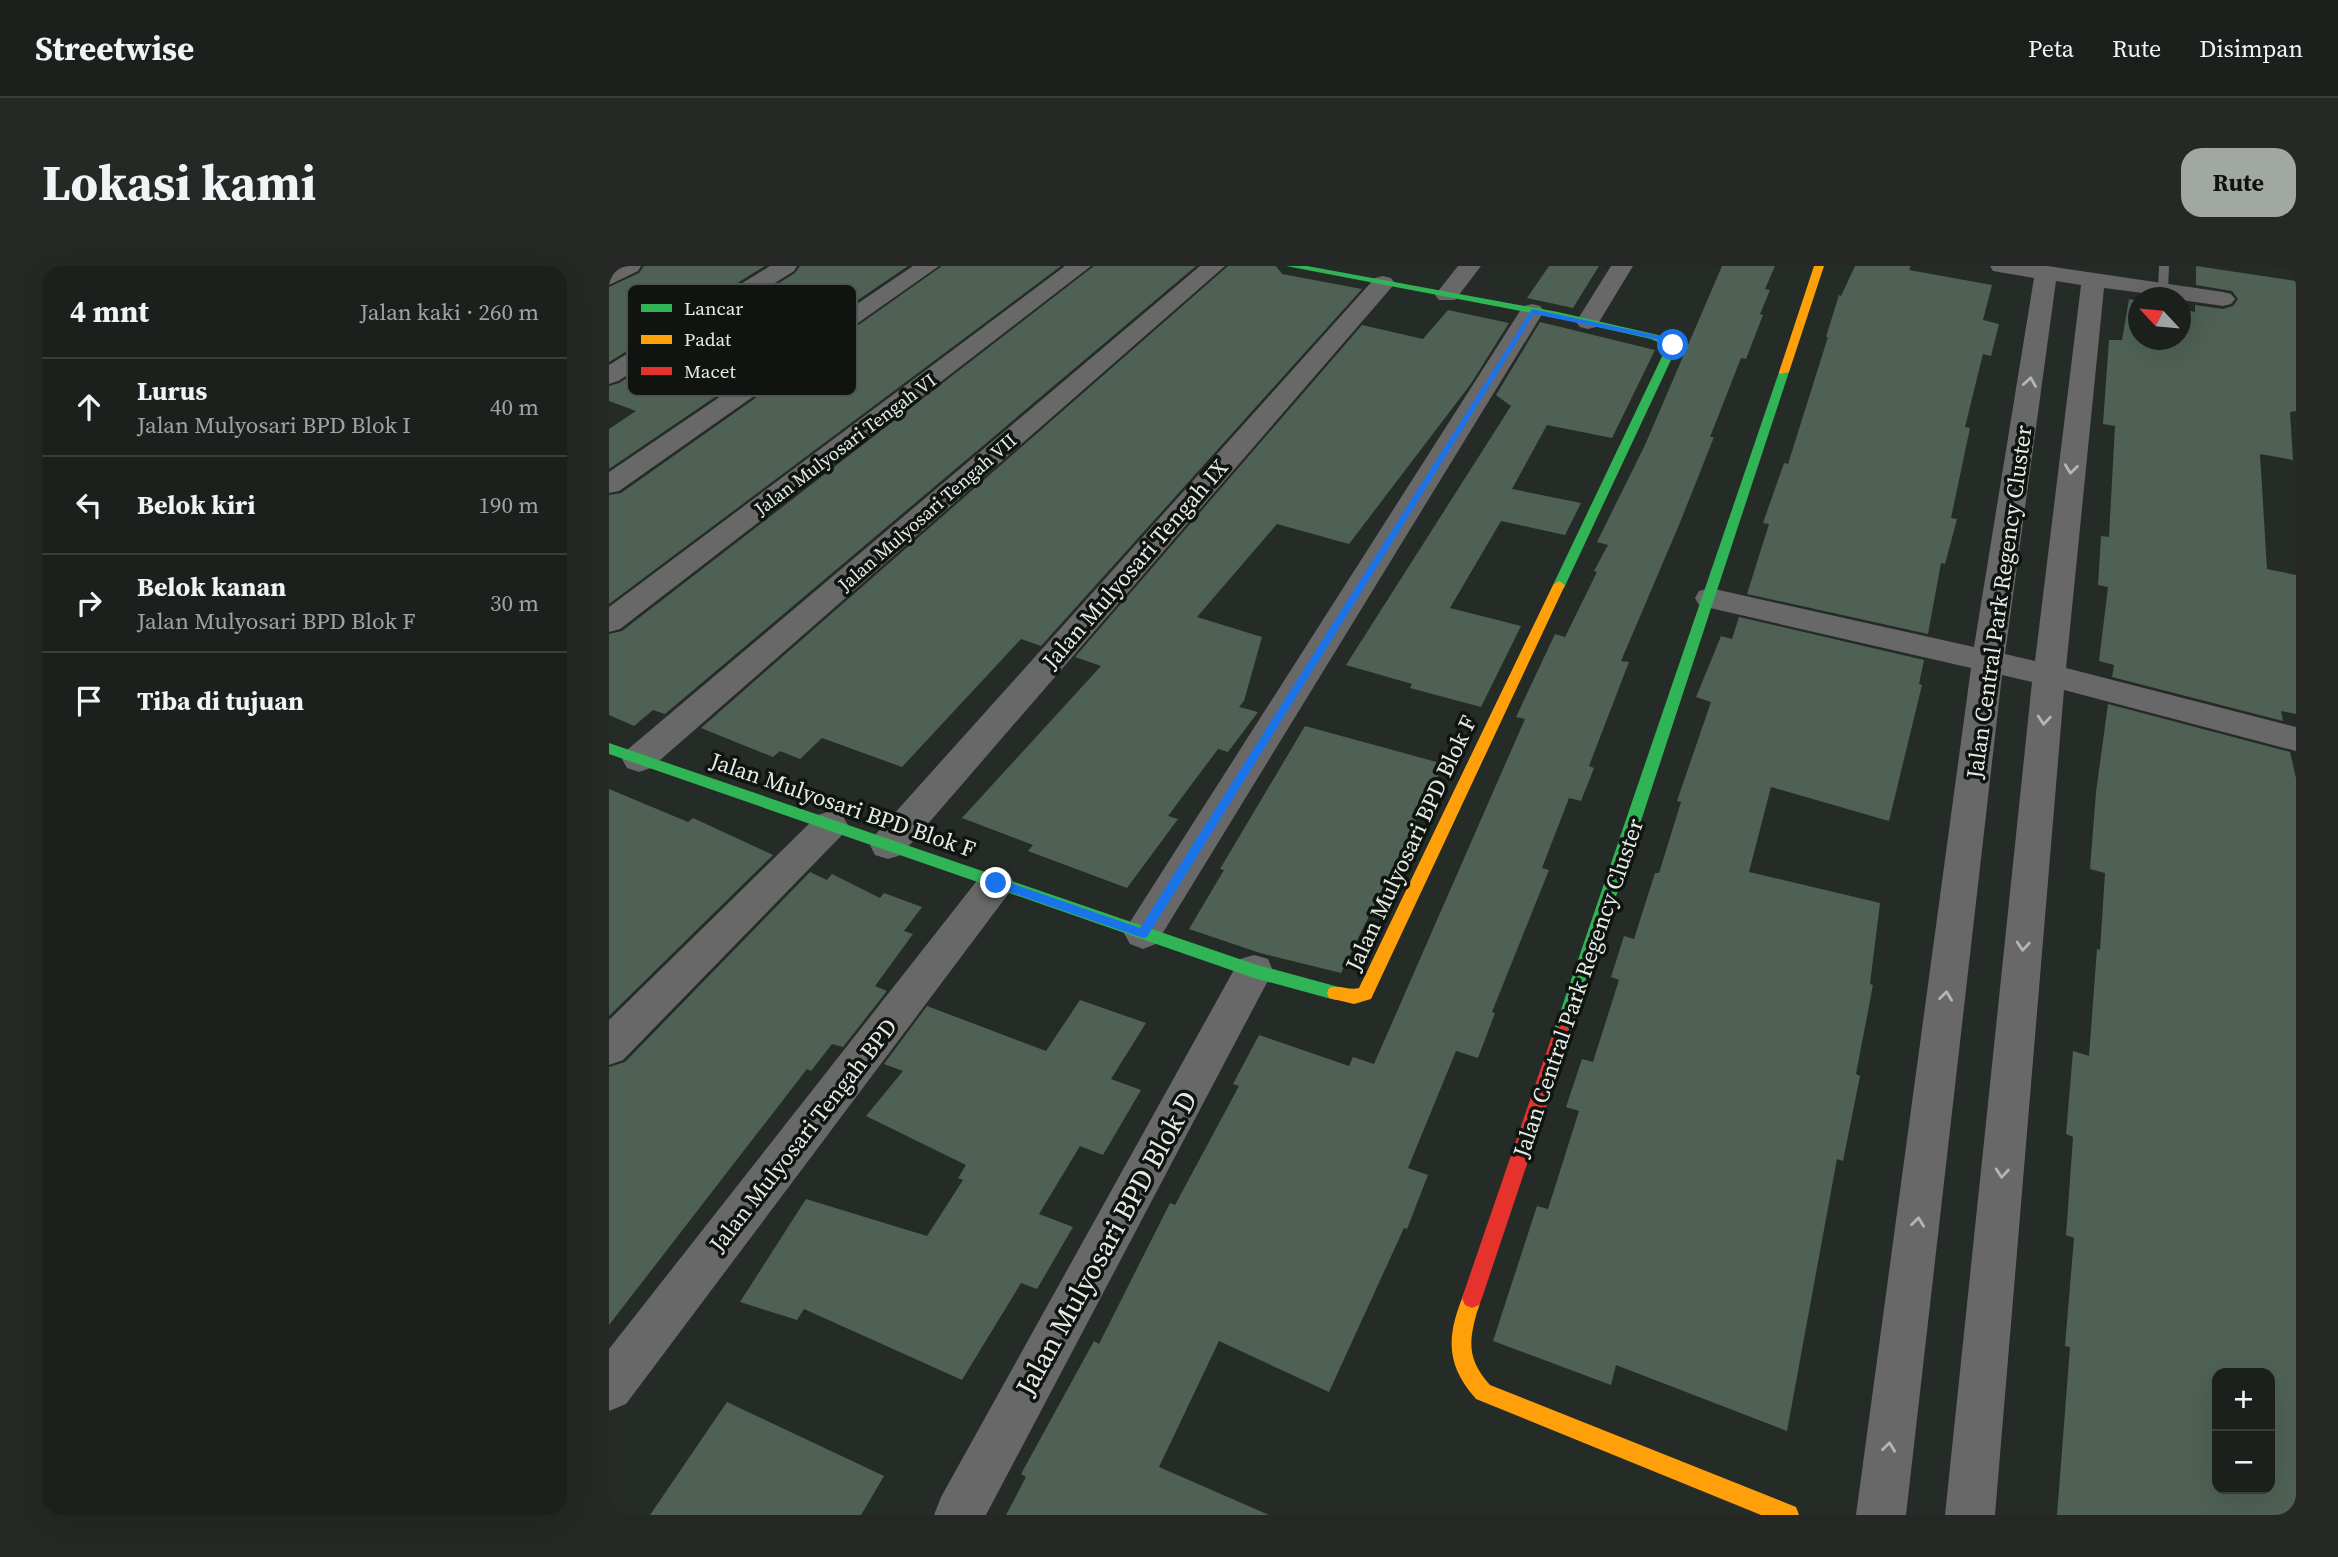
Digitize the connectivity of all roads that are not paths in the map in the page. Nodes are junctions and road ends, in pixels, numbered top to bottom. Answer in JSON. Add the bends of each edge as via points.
{"nodes":[{"id":1,"x":630,"y":266,"type":"edge"},
{"id":2,"x":786,"y":266,"type":"edge"},
{"id":3,"x":928,"y":266,"type":"edge"},
{"id":4,"x":1080,"y":266,"type":"edge"},
{"id":5,"x":1214,"y":266,"type":"edge"},
{"id":6,"x":1291,"y":266,"type":"edge"},
{"id":7,"x":1470,"y":266,"type":"edge"},
{"id":8,"x":1622,"y":266,"type":"edge"},
{"id":9,"x":1819,"y":266,"type":"edge"},
{"id":10,"x":2001,"y":266,"type":"edge"},
{"id":11,"x":2164,"y":266,"type":"edge"},
{"id":12,"x":1320,"y":268,"type":"edge"},
{"id":13,"x":2046,"y":273,"type":"junction"},
{"id":14,"x":609,"y":278,"type":"edge"},
{"id":15,"x":2093,"y":280,"type":"junction"},
{"id":16,"x":1383,"y":283,"type":"junction"},
{"id":17,"x":757,"y":284,"type":"edge"},
{"id":18,"x":2143,"y":287,"type":"edge"},
{"id":19,"x":2164,"y":287,"type":"edge"},
{"id":20,"x":2191,"y":294,"type":"edge"},
{"id":21,"x":1447,"y":295,"type":"junction"},
{"id":22,"x":2223,"y":299,"type":"dead end"},
{"id":23,"x":1532,"y":311,"type":"junction"},
{"id":24,"x":857,"y":315,"type":"edge"},
{"id":25,"x":1588,"y":322,"type":"junction"},
{"id":26,"x":627,"y":365,"type":"edge"},
{"id":27,"x":609,"y":376,"type":"edge"},
{"id":28,"x":739,"y":396,"type":"edge"},
{"id":29,"x":609,"y":485,"type":"edge"},
{"id":30,"x":1710,"y":598,"type":"junction"},
{"id":31,"x":609,"y":622,"type":"edge"},
{"id":32,"x":1988,"y":661,"type":"junction"},
{"id":33,"x":2049,"y":675,"type":"junction"},
{"id":34,"x":2296,"y":739,"type":"edge"},
{"id":35,"x":609,"y":748,"type":"edge"},
{"id":36,"x":639,"y":759,"type":"junction"},
{"id":37,"x":830,"y":825,"type":"junction"},
{"id":38,"x":888,"y":845,"type":"junction"},
{"id":39,"x":996,"y":883,"type":"junction"},
{"id":40,"x":1143,"y":933,"type":"junction"},
{"id":41,"x":1254,"y":971,"type":"junction"},
{"id":42,"x":609,"y":1047,"type":"edge"},
{"id":43,"x":609,"y":1387,"type":"edge"},
{"id":44,"x":958,"y":1515,"type":"edge"},
{"id":45,"x":1788,"y":1515,"type":"edge"},
{"id":46,"x":1881,"y":1515,"type":"edge"},
{"id":47,"x":1970,"y":1515,"type":"edge"}],
"edges":[{"from":1,"to":14,"type":"street"},
{"from":2,"to":17,"type":"street"},
{"from":3,"to":24,"type":"street"},
{"from":4,"to":31,"type":"street","name":"Jalan Mulyosari Tengah VI"},
{"from":5,"to":36,"type":"street","name":"Jalan Mulyosari Tengah VII"},
{"from":6,"to":12,"type":"street"},
{"from":7,"to":21,"type":"street"},
{"from":8,"to":25,"type":"street"},
{"from":9,"to":30,"type":"street","name":"Jalan Central Park Regency Cluster"},
{"from":10,"to":13,"type":"street"},
{"from":11,"to":19,"type":"lane"},
{"from":12,"to":16,"type":"street"},
{"from":13,"to":15,"type":"street"},
{"from":32,"to":13,"type":"street","name":"Jalan Central Park Regency Cluster","one_way":true},
{"from":15,"to":18,"type":"street"},
{"from":15,"to":33,"type":"street","one_way":true},
{"from":16,"to":21,"type":"street"},
{"from":16,"to":38,"type":"street","name":"Jalan Mulyosari Tengah IX"},
{"from":20,"to":22,"type":"street"},
{"from":21,"to":23,"type":"street"},
{"from":23,"to":25,"type":"street"},
{"from":23,"to":40,"type":"street"},
{"from":25,"to":41,"type":"street","name":"Jalan Mulyosari BPD Blok F","via":[[1662,338],[1673,348],[1366,991],[1359,997],[1343,995]]},
{"from":26,"to":27,"type":"street"},
{"from":28,"to":29,"type":"street"},
{"from":30,"to":32,"type":"street"},
{"from":30,"to":45,"type":"street","name":"Jalan Central Park Regency Cluster","via":[[1466,1317],[1459,1352],[1467,1376],[1483,1392]]},
{"from":32,"to":33,"type":"street"},
{"from":46,"to":32,"type":"street","name":"Jalan Central Park Regency Cluster","one_way":true},
{"from":33,"to":34,"type":"street"},
{"from":33,"to":47,"type":"street","one_way":true},
{"from":35,"to":36,"type":"street","name":"Jalan Mulyosari BPD Blok F"},
{"from":36,"to":37,"type":"street","name":"Jalan Mulyosari BPD Blok F"},
{"from":37,"to":38,"type":"street","name":"Jalan Mulyosari BPD Blok F"},
{"from":37,"to":42,"type":"street"},
{"from":38,"to":39,"type":"street","name":"Jalan Mulyosari BPD Blok F"},
{"from":39,"to":40,"type":"street","name":"Jalan Mulyosari BPD Blok F"},
{"from":39,"to":43,"type":"street","name":"Jalan Mulyosari Tengah BPD"},
{"from":40,"to":41,"type":"street","name":"Jalan Mulyosari BPD Blok F"},
{"from":41,"to":44,"type":"street","name":"Jalan Mulyosari BPD Blok D"}]}
